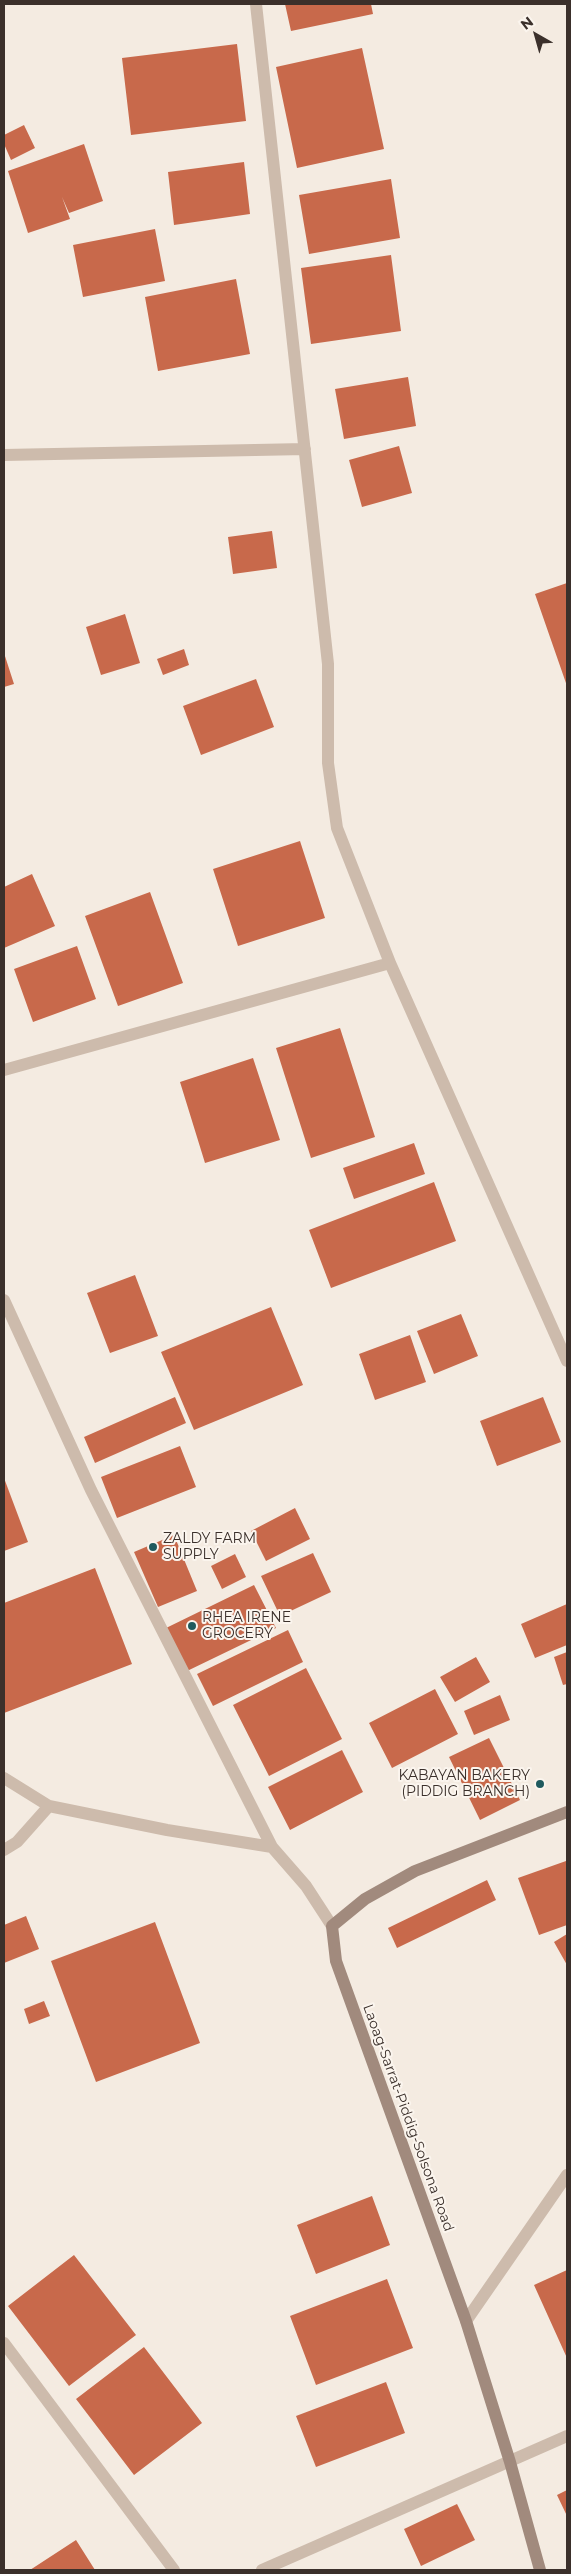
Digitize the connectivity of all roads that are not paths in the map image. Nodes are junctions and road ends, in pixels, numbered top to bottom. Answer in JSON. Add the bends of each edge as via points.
{"nodes":[{"id":1,"x":256,"y":4,"type":"edge"},
{"id":2,"x":305,"y":449,"type":"junction"},
{"id":3,"x":4,"y":455,"type":"edge"},
{"id":4,"x":390,"y":963,"type":"junction"},
{"id":5,"x":4,"y":1070,"type":"edge"},
{"id":6,"x":4,"y":1300,"type":"edge"},
{"id":7,"x":567,"y":1361,"type":"edge"},
{"id":8,"x":4,"y":1778,"type":"edge"},
{"id":9,"x":49,"y":1806,"type":"junction"},
{"id":10,"x":567,"y":1812,"type":"edge"},
{"id":11,"x":272,"y":1847,"type":"junction"},
{"id":12,"x":4,"y":1850,"type":"edge"},
{"id":13,"x":332,"y":1926,"type":"junction"},
{"id":14,"x":567,"y":2175,"type":"edge"},
{"id":15,"x":466,"y":2320,"type":"junction"},
{"id":16,"x":4,"y":2343,"type":"edge"},
{"id":17,"x":567,"y":2436,"type":"edge"},
{"id":18,"x":510,"y":2462,"type":"junction"},
{"id":19,"x":174,"y":2570,"type":"edge"},
{"id":20,"x":262,"y":2570,"type":"edge"},
{"id":21,"x":540,"y":2570,"type":"edge"}],
"edges":[{"from":1,"to":2,"type":"street"},
{"from":2,"to":3,"type":"street"},
{"from":2,"to":4,"type":"street","via":[[328,664],[328,763],[337,828]]},
{"from":4,"to":5,"type":"street"},
{"from":4,"to":7,"type":"street"},
{"from":6,"to":11,"type":"street","via":[[91,1490]]},
{"from":8,"to":9,"type":"street"},
{"from":9,"to":11,"type":"street"},
{"from":9,"to":12,"type":"street","via":[[16,1842]]},
{"from":10,"to":13,"type":"main road","via":[[415,1871],[366,1899]]},
{"from":11,"to":13,"type":"street","via":[[306,1886]]},
{"from":13,"to":15,"type":"main road","name":"Laoag-Sarrat-Piddig-Solsona Road","via":[[336,1961]]},
{"from":14,"to":15,"type":"street"},
{"from":15,"to":18,"type":"main road","name":"Laoag-Sarrat-Piddig-Solsona Road"},
{"from":16,"to":19,"type":"street"},
{"from":17,"to":18,"type":"street"},
{"from":18,"to":20,"type":"street"},
{"from":18,"to":21,"type":"main road","name":"Laoag-Sarrat-Piddig-Solsona Road"}]}
